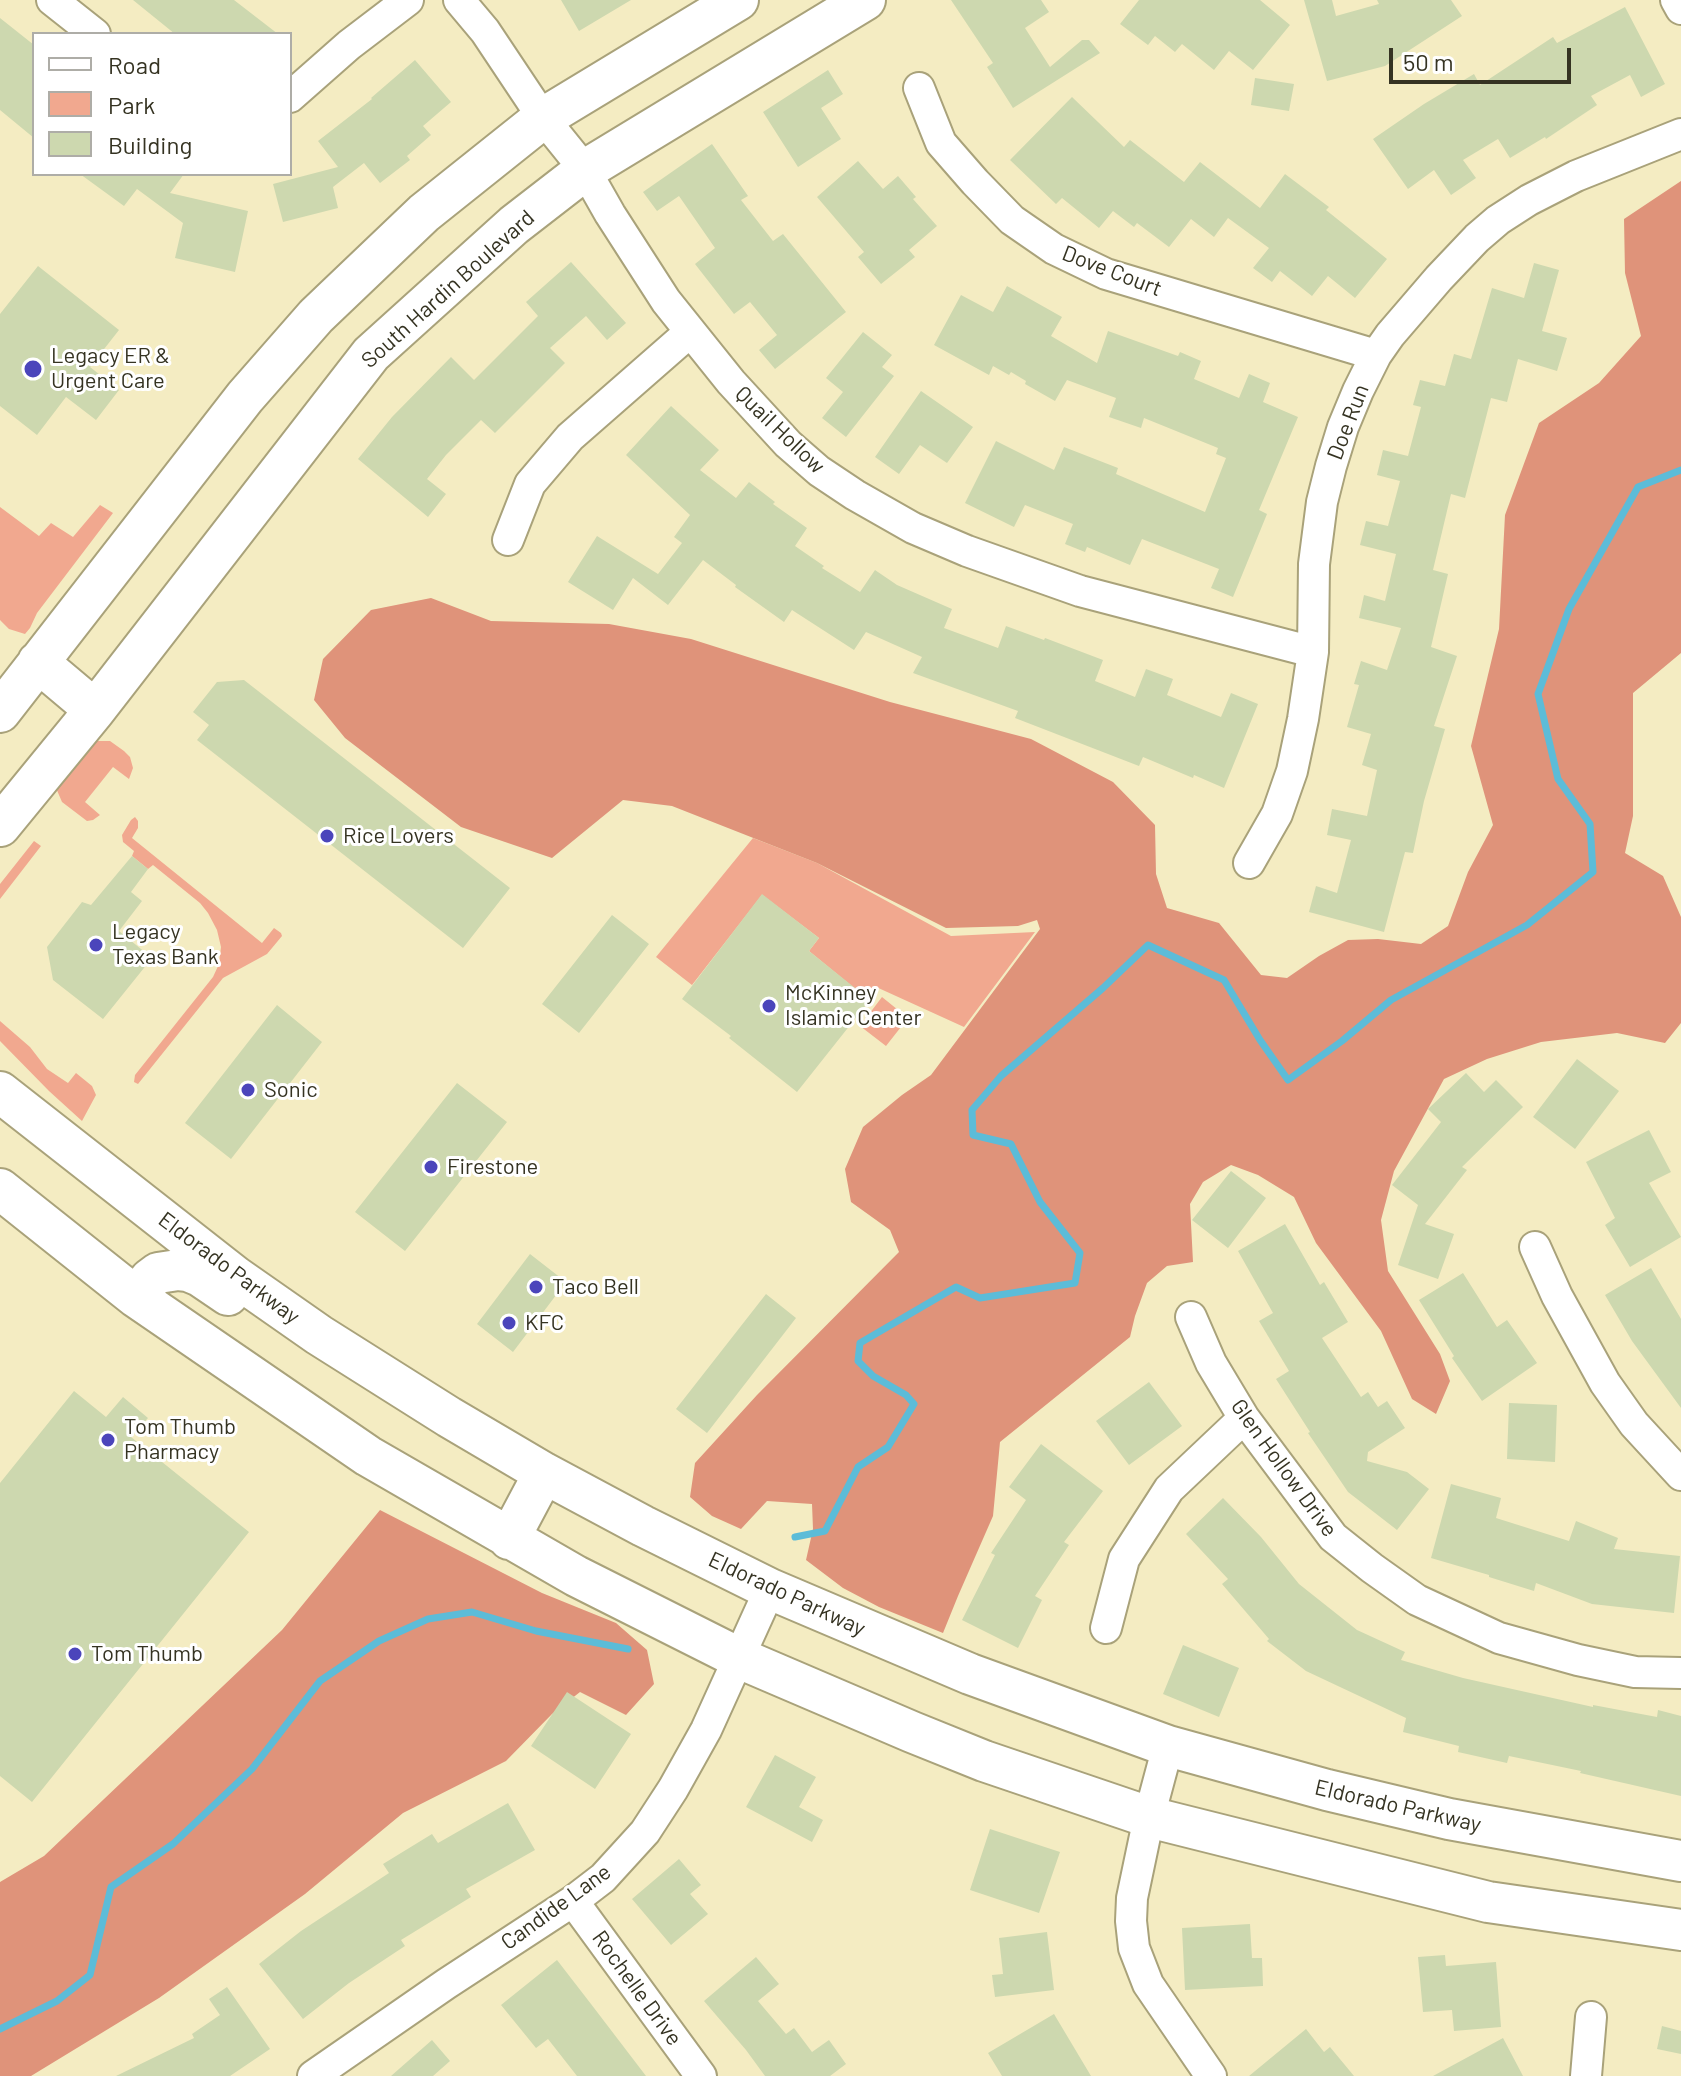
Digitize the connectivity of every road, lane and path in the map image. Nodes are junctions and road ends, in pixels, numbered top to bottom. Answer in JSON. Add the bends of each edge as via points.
{"nodes":[{"id":1,"x":52,"y":0,"type":"edge"},
{"id":2,"x":408,"y":0,"type":"edge"},
{"id":3,"x":459,"y":0,"type":"edge"},
{"id":4,"x":738,"y":0,"type":"edge"},
{"id":5,"x":865,"y":0,"type":"edge"},
{"id":6,"x":1676,"y":0,"type":"edge"},
{"id":7,"x":1681,"y":9,"type":"edge"},
{"id":8,"x":92,"y":32,"type":"edge"},
{"id":9,"x":919,"y":88,"type":"dead end"},
{"id":10,"x":292,"y":95,"type":"edge"},
{"id":11,"x":543,"y":118,"type":"junction"},
{"id":12,"x":1681,"y":134,"type":"edge"},
{"id":13,"x":585,"y":170,"type":"junction"},
{"id":14,"x":690,"y":332,"type":"junction"},
{"id":15,"x":1376,"y":355,"type":"junction"},
{"id":16,"x":508,"y":540,"type":"dead end"},
{"id":17,"x":1313,"y":652,"type":"junction"},
{"id":18,"x":38,"y":662,"type":"junction"},
{"id":19,"x":95,"y":710,"type":"junction"},
{"id":20,"x":0,"y":712,"type":"edge"},
{"id":21,"x":0,"y":826,"type":"edge"},
{"id":22,"x":1249,"y":863,"type":"dead end"},
{"id":23,"x":0,"y":1092,"type":"edge"},
{"id":24,"x":0,"y":1189,"type":"edge"},
{"id":25,"x":1535,"y":1247,"type":"dead end"},
{"id":26,"x":136,"y":1297,"type":"junction"},
{"id":27,"x":1191,"y":1317,"type":"dead end"},
{"id":28,"x":319,"y":1335,"type":"junction"},
{"id":29,"x":1244,"y":1418,"type":"junction"},
{"id":30,"x":544,"y":1473,"type":"junction"},
{"id":31,"x":1681,"y":1475,"type":"edge"},
{"id":32,"x":509,"y":1539,"type":"junction"},
{"id":33,"x":770,"y":1589,"type":"junction"},
{"id":34,"x":1106,"y":1628,"type":"dead end"},
{"id":35,"x":739,"y":1658,"type":"junction"},
{"id":36,"x":1681,"y":1673,"type":"edge"},
{"id":37,"x":1168,"y":1746,"type":"junction"},
{"id":38,"x":1149,"y":1817,"type":"junction"},
{"id":39,"x":1681,"y":1861,"type":"edge"},
{"id":40,"x":573,"y":1901,"type":"junction"},
{"id":41,"x":1681,"y":1930,"type":"edge"},
{"id":42,"x":1591,"y":2017,"type":"dead end"},
{"id":43,"x":317,"y":2075,"type":"edge"},
{"id":44,"x":701,"y":2076,"type":"edge"},
{"id":45,"x":1211,"y":2076,"type":"edge"},
{"id":46,"x":1586,"y":2076,"type":"edge"}],
"edges":[{"from":1,"to":8,"type":"street"},
{"from":2,"to":10,"type":"street"},
{"from":3,"to":11,"type":"street","name":"Quail Hollow"},
{"from":4,"to":11,"type":"main road"},
{"from":5,"to":13,"type":"main road","name":"South Hardin Boulevard"},
{"from":6,"to":7,"type":"street"},
{"from":9,"to":15,"type":"street","name":"Dove Court","via":[[941,143],[1012,220],[1054,249],[1106,274]]},
{"from":11,"to":13,"type":"street","name":"Quail Hollow"},
{"from":11,"to":18,"type":"main road","via":[[424,213],[316,316],[245,397]]},
{"from":12,"to":15,"type":"street","name":"Doe Run","via":[[1576,176],[1498,220],[1439,278]]},
{"from":13,"to":14,"type":"street","name":"Quail Hollow"},
{"from":13,"to":19,"type":"main road","name":"South Hardin Boulevard","via":[[514,225],[371,354]]},
{"from":14,"to":16,"type":"street","via":[[570,437],[530,484]]},
{"from":14,"to":17,"type":"street","name":"Quail Hollow","via":[[798,453],[855,495],[913,528],[1080,591]]},
{"from":15,"to":17,"type":"street","name":"Doe Run","via":[[1343,427],[1322,502],[1314,564]]},
{"from":17,"to":22,"type":"street","name":"Doe Run","via":[[1292,771],[1277,814]]},
{"from":18,"to":19,"type":"main road"},
{"from":18,"to":20,"type":"main road"},
{"from":19,"to":21,"type":"main road","name":"South Hardin Boulevard"},
{"from":23,"to":28,"type":"main road","name":"Eldorado Parkway","via":[[236,1277]]},
{"from":24,"to":26,"type":"main road"},
{"from":25,"to":31,"type":"street","via":[[1605,1383]]},
{"from":26,"to":28,"type":"main road","via":[[158,1273],[188,1271],[265,1320]]},
{"from":26,"to":32,"type":"main road","via":[[368,1456]]},
{"from":27,"to":29,"type":"street","name":"Glen Hollow Drive"},
{"from":28,"to":30,"type":"main road","name":"Eldorado Parkway"},
{"from":29,"to":34,"type":"street","via":[[1169,1489],[1124,1559]]},
{"from":29,"to":36,"type":"street","name":"Glen Hollow Drive","via":[[1333,1537],[1417,1600],[1499,1638],[1552,1653],[1635,1672]]},
{"from":30,"to":32,"type":"main road"},
{"from":30,"to":33,"type":"main road","name":"Eldorado Parkway"},
{"from":32,"to":35,"type":"main road"},
{"from":33,"to":35,"type":"street","name":"Candide Lane"},
{"from":33,"to":37,"type":"main road","name":"Eldorado Parkway","via":[[970,1674]]},
{"from":35,"to":38,"type":"main road","via":[[984,1761]]},
{"from":35,"to":40,"type":"street","name":"Candide Lane","via":[[700,1742],[645,1832],[603,1878]]},
{"from":37,"to":38,"type":"street"},
{"from":37,"to":39,"type":"main road","name":"Eldorado Parkway","via":[[1449,1819]]},
{"from":38,"to":41,"type":"main road","via":[[1488,1902]]},
{"from":38,"to":45,"type":"street","via":[[1132,1898],[1134,1948],[1148,1984]]},
{"from":40,"to":43,"type":"street","name":"Candide Lane"},
{"from":40,"to":44,"type":"street","name":"Rochelle Drive"},
{"from":42,"to":46,"type":"street"}]}
